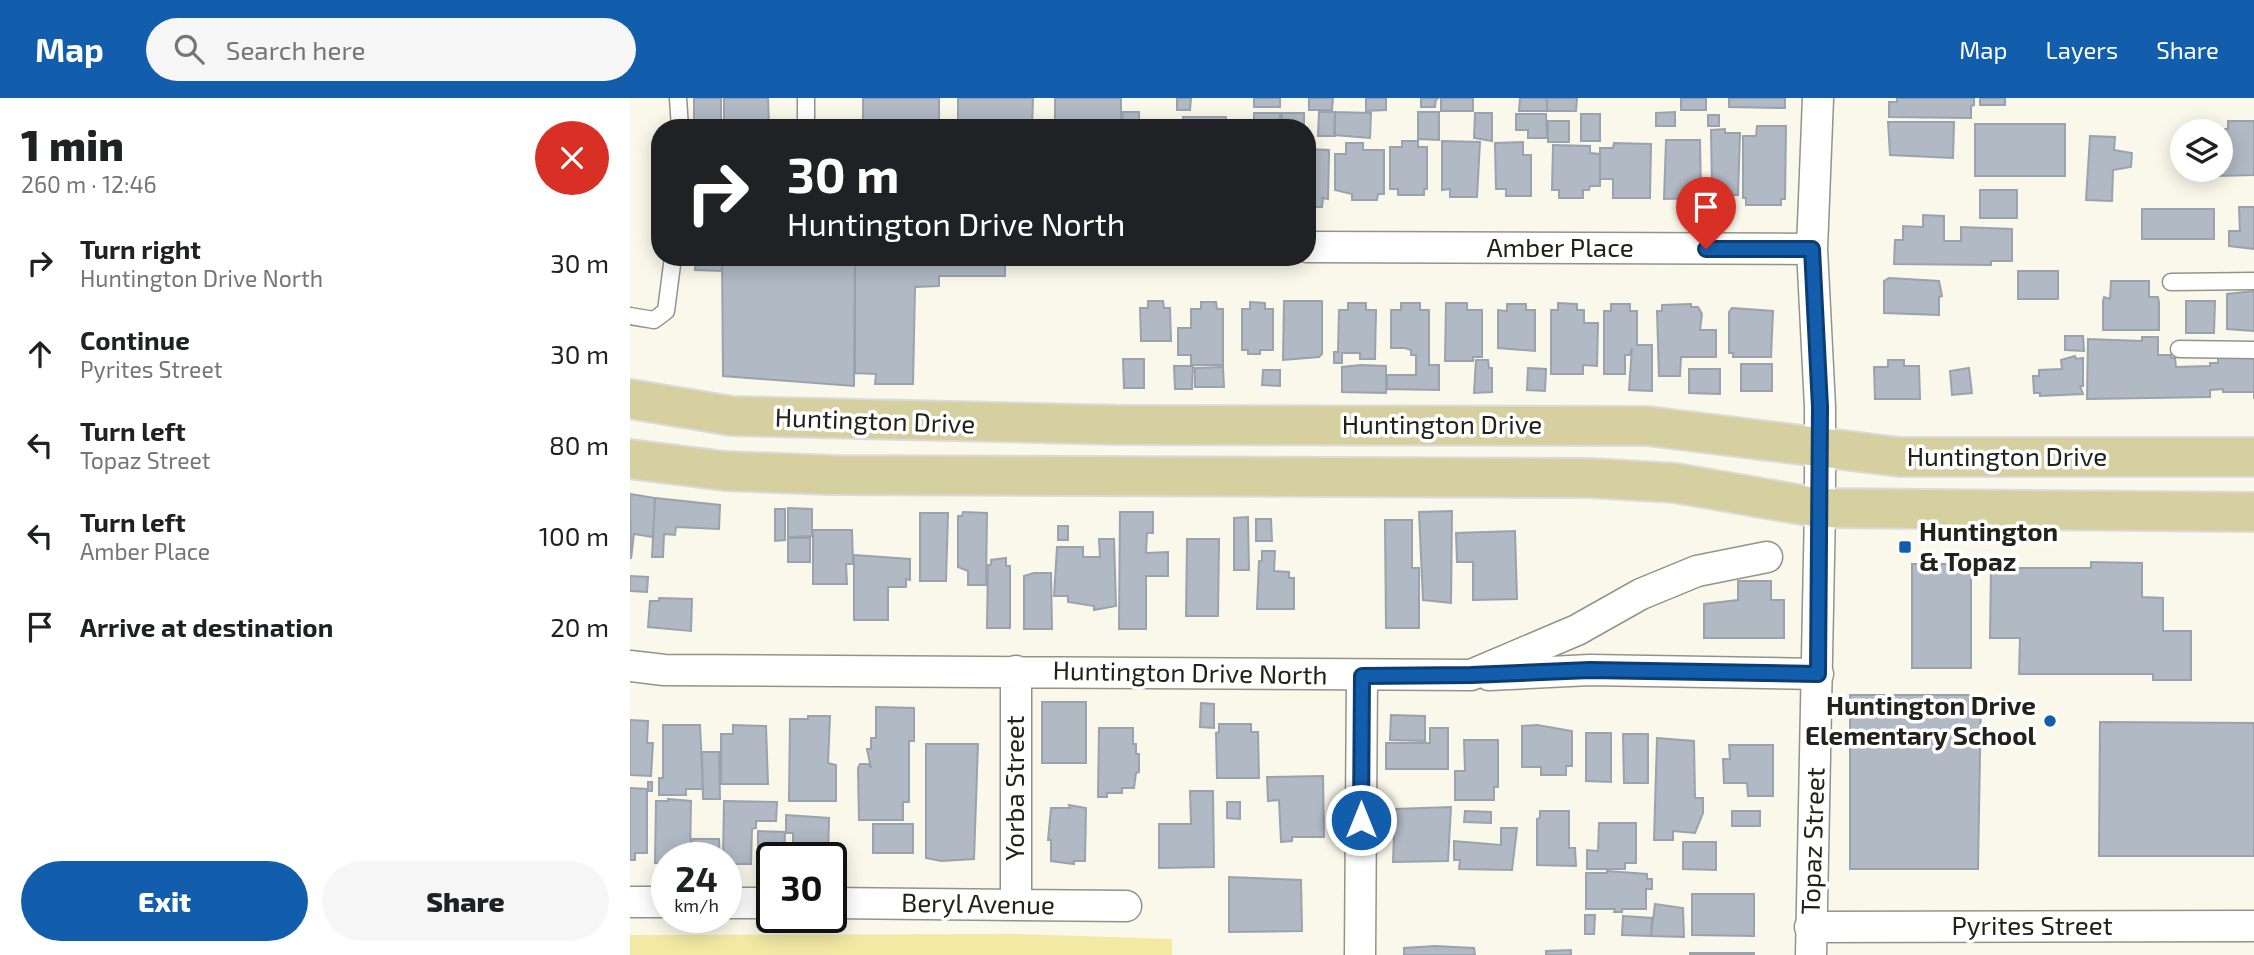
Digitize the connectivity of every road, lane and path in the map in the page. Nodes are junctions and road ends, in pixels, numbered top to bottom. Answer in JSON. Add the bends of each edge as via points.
{"nodes":[{"id":1,"x":678,"y":98,"type":"edge"},
{"id":2,"x":806,"y":98,"type":"edge"},
{"id":3,"x":1818,"y":98,"type":"edge"},
{"id":4,"x":679,"y":119,"type":"edge"},
{"id":5,"x":806,"y":119,"type":"edge"},
{"id":6,"x":1316,"y":247,"type":"edge"},
{"id":7,"x":1812,"y":249,"type":"junction"},
{"id":8,"x":672,"y":266,"type":"edge"},
{"id":9,"x":2254,"y":281,"type":"edge"},
{"id":10,"x":2171,"y":282,"type":"dead end"},
{"id":11,"x":630,"y":316,"type":"edge"},
{"id":12,"x":2179,"y":349,"type":"dead end"},
{"id":13,"x":2254,"y":350,"type":"edge"},
{"id":14,"x":630,"y":398,"type":"edge"},
{"id":15,"x":1818,"y":449,"type":"junction"},
{"id":16,"x":2254,"y":457,"type":"edge"},
{"id":17,"x":630,"y":459,"type":"edge"},
{"id":18,"x":1821,"y":508,"type":"junction"},
{"id":19,"x":2254,"y":512,"type":"edge"},
{"id":20,"x":1767,"y":556,"type":"dead end"},
{"id":21,"x":630,"y":666,"type":"edge"},
{"id":22,"x":1016,"y":671,"type":"junction"},
{"id":23,"x":1818,"y":674,"type":"junction"},
{"id":24,"x":1471,"y":675,"type":"junction"},
{"id":25,"x":1362,"y":676,"type":"junction"},
{"id":26,"x":630,"y":902,"type":"edge"},
{"id":27,"x":651,"y":902,"type":"edge"},
{"id":28,"x":847,"y":903,"type":"edge"},
{"id":29,"x":1016,"y":904,"type":"junction"},
{"id":30,"x":1125,"y":906,"type":"dead end"},
{"id":31,"x":2254,"y":926,"type":"edge"},
{"id":32,"x":1810,"y":941,"type":"edge"},
{"id":33,"x":1360,"y":955,"type":"edge"}],
"edges":[{"from":1,"to":4,"type":"lane"},
{"from":2,"to":5,"type":"lane"},
{"from":3,"to":7,"type":"street","name":"Topaz Street"},
{"from":6,"to":7,"type":"street","name":"Amber Place"},
{"from":7,"to":15,"type":"street","name":"Topaz Street"},
{"from":8,"to":11,"type":"lane","via":[[666,311],[654,320]]},
{"from":9,"to":10,"type":"lane"},
{"from":12,"to":13,"type":"lane"},
{"from":14,"to":15,"type":"main road","name":"Huntington Drive","via":[[732,416],[921,423],[1647,426]]},
{"from":15,"to":16,"type":"main road","name":"Huntington Drive","via":[[1900,457]]},
{"from":15,"to":18,"type":"street","name":"Topaz Street"},
{"from":17,"to":18,"type":"main road","name":"Huntington Drive","via":[[725,471],[832,475],[1590,478],[1675,483]]},
{"from":18,"to":19,"type":"main road","name":"Huntington Drive"},
{"from":18,"to":23,"type":"street","name":"Topaz Street"},
{"from":20,"to":24,"type":"street","name":"Huntington Drive North","via":[[1697,570],[1641,594],[1577,630]]},
{"from":21,"to":22,"type":"street","name":"Huntington Drive North","via":[[664,670]]},
{"from":22,"to":25,"type":"street","name":"Huntington Drive North"},
{"from":22,"to":29,"type":"street","name":"Yorba Street"},
{"from":23,"to":24,"type":"street","via":[[1590,670]]},
{"from":23,"to":32,"type":"street","name":"Topaz Street"},
{"from":24,"to":25,"type":"street","name":"Huntington Drive North"},
{"from":25,"to":33,"type":"street"},
{"from":26,"to":27,"type":"street"},
{"from":28,"to":29,"type":"street","name":"Beryl Avenue"},
{"from":29,"to":30,"type":"street","name":"Beryl Avenue"},
{"from":31,"to":32,"type":"street","name":"Pyrites Street"}]}
